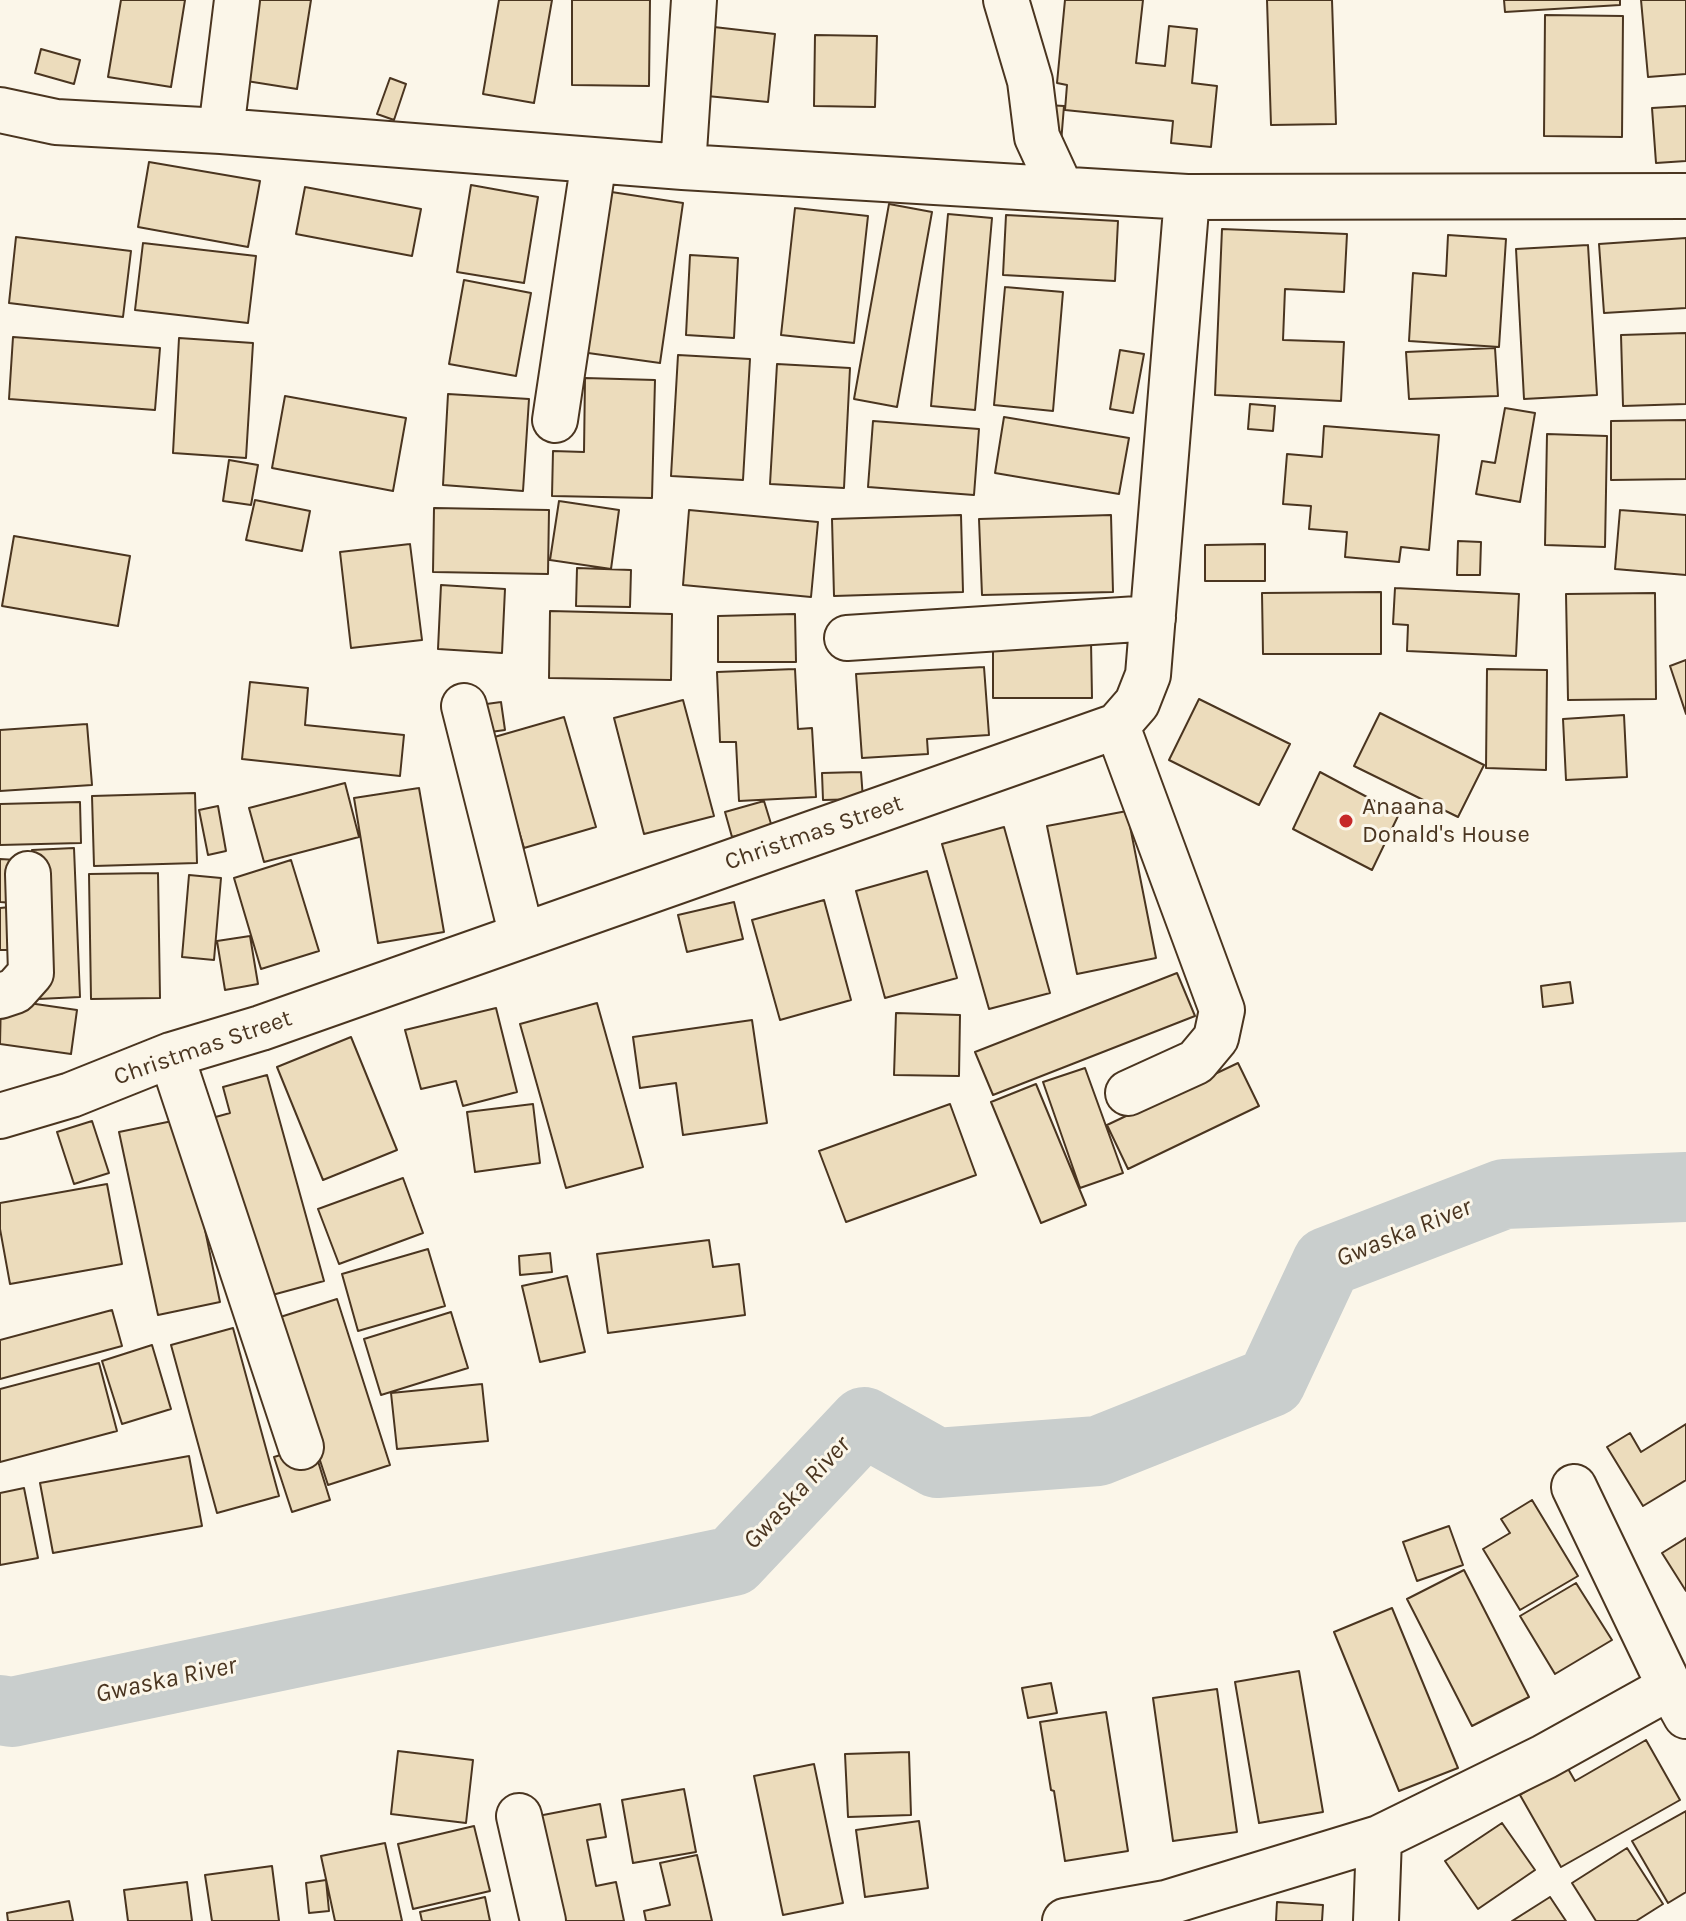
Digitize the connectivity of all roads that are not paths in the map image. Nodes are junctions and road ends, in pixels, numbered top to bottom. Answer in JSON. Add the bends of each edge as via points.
{"nodes":[{"id":1,"x":237,"y":0,"type":"edge"},
{"id":2,"x":694,"y":0,"type":"edge"},
{"id":3,"x":1006,"y":0,"type":"edge"},
{"id":4,"x":1,"y":116,"type":"edge"},
{"id":5,"x":221,"y":131,"type":"junction"},
{"id":6,"x":594,"y":160,"type":"junction"},
{"id":7,"x":683,"y":167,"type":"junction"},
{"id":8,"x":1061,"y":189,"type":"junction"},
{"id":9,"x":1686,"y":196,"type":"edge"},
{"id":10,"x":1187,"y":197,"type":"junction"},
{"id":11,"x":555,"y":420,"type":"dead end"},
{"id":12,"x":1153,"y":618,"type":"junction"},
{"id":13,"x":847,"y":638,"type":"dead end"},
{"id":14,"x":464,"y":706,"type":"dead end"},
{"id":15,"x":1117,"y":726,"type":"junction"},
{"id":16,"x":28,"y":874,"type":"dead end"},
{"id":17,"x":522,"y":936,"type":"junction"},
{"id":18,"x":0,"y":996,"type":"edge"},
{"id":19,"x":171,"y":1055,"type":"junction"},
{"id":20,"x":1128,"y":1093,"type":"dead end"},
{"id":21,"x":0,"y":1116,"type":"edge"},
{"id":22,"x":301,"y":1447,"type":"dead end"},
{"id":23,"x":1574,"y":1487,"type":"dead end"},
{"id":24,"x":1678,"y":1701,"type":"edge"},
{"id":25,"x":519,"y":1816,"type":"dead end"},
{"id":26,"x":1379,"y":1838,"type":"junction"},
{"id":27,"x":1164,"y":1912,"type":"edge"},
{"id":28,"x":543,"y":1921,"type":"edge"},
{"id":29,"x":1065,"y":1921,"type":"edge"},
{"id":30,"x":1376,"y":1921,"type":"edge"}],
"edges":[{"from":1,"to":5,"type":"street"},
{"from":2,"to":7,"type":"street"},
{"from":3,"to":8,"type":"street","via":[[1030,81],[1037,137]]},
{"from":4,"to":5,"type":"street"},
{"from":5,"to":6,"type":"street"},
{"from":6,"to":7,"type":"street"},
{"from":6,"to":11,"type":"street"},
{"from":7,"to":8,"type":"street"},
{"from":8,"to":10,"type":"street"},
{"from":9,"to":10,"type":"street"},
{"from":10,"to":12,"type":"street"},
{"from":12,"to":13,"type":"street"},
{"from":12,"to":15,"type":"street","via":[[1148,675],[1137,703]]},
{"from":14,"to":17,"type":"street"},
{"from":15,"to":17,"type":"street","name":"Christmas Street"},
{"from":15,"to":20,"type":"street","via":[[1222,1010],[1216,1038],[1196,1062]]},
{"from":16,"to":18,"type":"street","via":[[31,973],[15,991]]},
{"from":17,"to":19,"type":"street","name":"Christmas Street"},
{"from":19,"to":21,"type":"street","name":"Christmas Street","via":[[71,1095]]},
{"from":19,"to":22,"type":"street"},
{"from":23,"to":24,"type":"street"},
{"from":24,"to":26,"type":"street","via":[[1544,1757]]},
{"from":25,"to":28,"type":"street"},
{"from":26,"to":27,"type":"street"},
{"from":26,"to":30,"type":"street"},
{"from":27,"to":29,"type":"street"}]}
